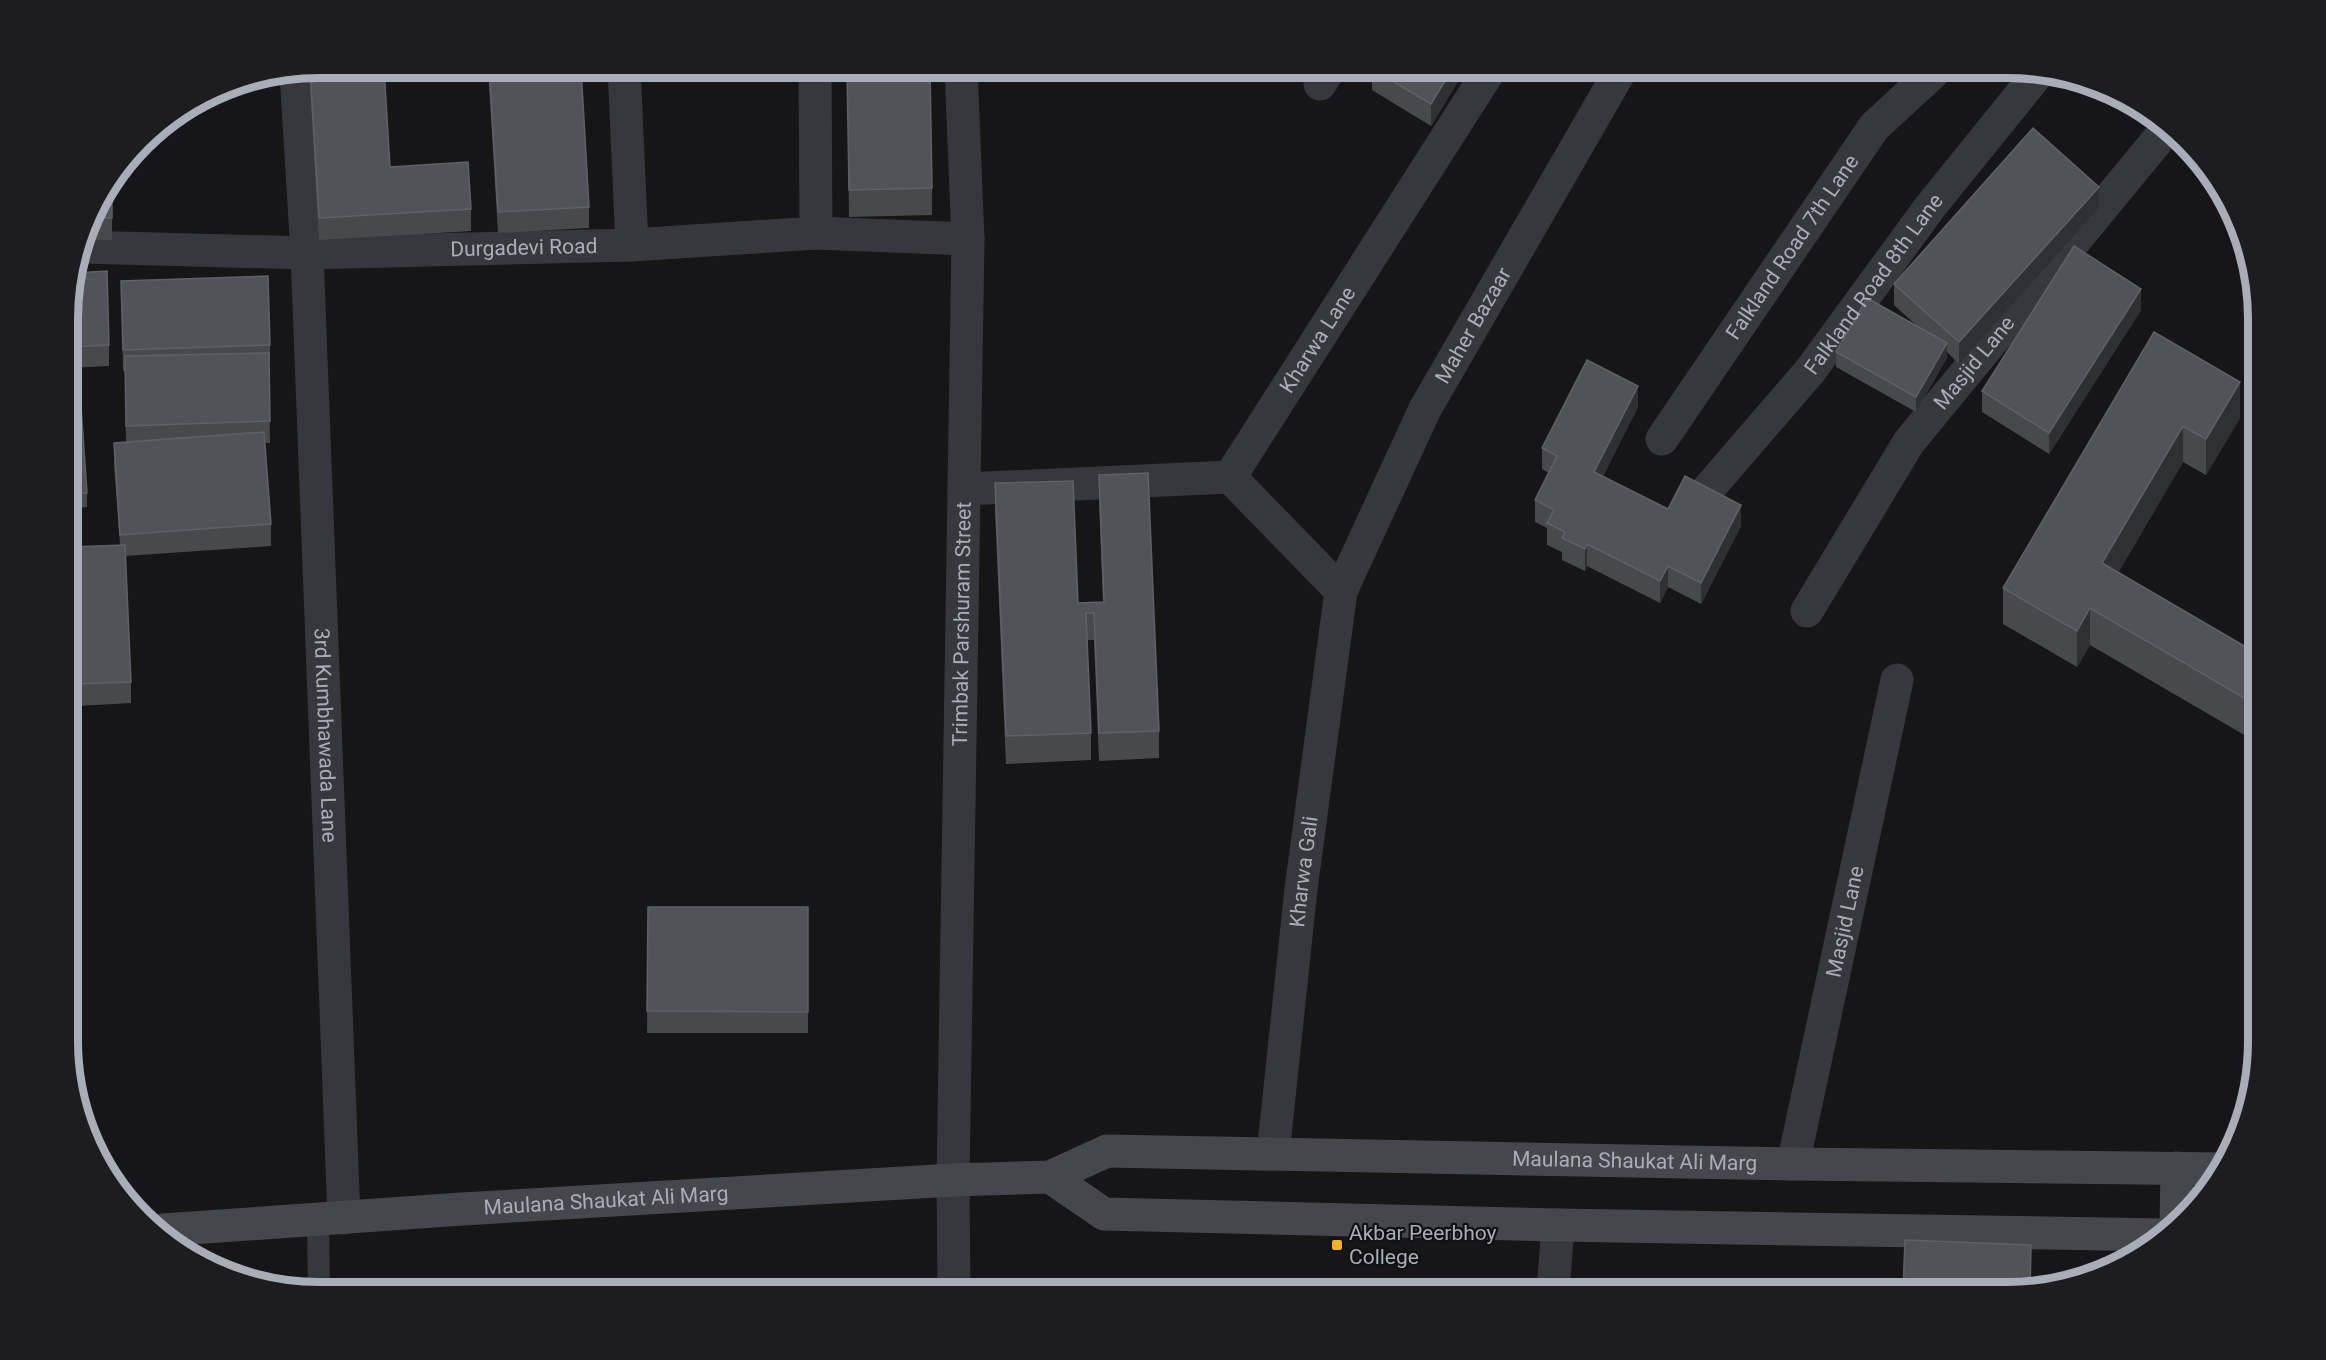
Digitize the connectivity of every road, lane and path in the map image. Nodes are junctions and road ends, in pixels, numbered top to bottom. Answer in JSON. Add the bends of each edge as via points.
{"nodes":[{"id":1,"x":624,"y":78,"type":"edge"},
{"id":2,"x":815,"y":78,"type":"edge"},
{"id":3,"x":961,"y":78,"type":"edge"},
{"id":4,"x":1485,"y":78,"type":"edge"},
{"id":5,"x":1616,"y":78,"type":"edge"},
{"id":6,"x":1927,"y":78,"type":"edge"},
{"id":7,"x":296,"y":79,"type":"edge"},
{"id":8,"x":2033,"y":80,"type":"edge"},
{"id":9,"x":2162,"y":135,"type":"edge"},
{"id":10,"x":816,"y":233,"type":"junction"},
{"id":11,"x":968,"y":239,"type":"junction"},
{"id":12,"x":632,"y":245,"type":"junction"},
{"id":13,"x":89,"y":247,"type":"edge"},
{"id":14,"x":307,"y":253,"type":"junction"},
{"id":15,"x":1662,"y":439,"type":"dead end"},
{"id":16,"x":1230,"y":477,"type":"junction"},
{"id":17,"x":964,"y":489,"type":"junction"},
{"id":18,"x":1704,"y":494,"type":"edge"},
{"id":19,"x":1341,"y":591,"type":"junction"},
{"id":20,"x":1807,"y":611,"type":"dead end"},
{"id":21,"x":1897,"y":680,"type":"dead end"},
{"id":22,"x":1273,"y":1154,"type":"junction"},
{"id":23,"x":1793,"y":1164,"type":"junction"},
{"id":24,"x":2176,"y":1168,"type":"junction"},
{"id":25,"x":2211,"y":1169,"type":"edge"},
{"id":26,"x":1050,"y":1177,"type":"junction"},
{"id":27,"x":953,"y":1180,"type":"junction"},
{"id":28,"x":2176,"y":1212,"type":"edge"},
{"id":29,"x":331,"y":1220,"type":"junction"},
{"id":30,"x":1558,"y":1225,"type":"junction"},
{"id":31,"x":169,"y":1230,"type":"edge"},
{"id":32,"x":2150,"y":1235,"type":"edge"},
{"id":33,"x":321,"y":1282,"type":"edge"},
{"id":34,"x":954,"y":1282,"type":"edge"},
{"id":35,"x":1554,"y":1282,"type":"edge"}],
"edges":[{"from":1,"to":12,"type":"street"},
{"from":2,"to":10,"type":"street"},
{"from":3,"to":11,"type":"street","name":"Trimbak Parshuram Street"},
{"from":4,"to":16,"type":"street","name":"Kharwa Lane"},
{"from":5,"to":19,"type":"street","name":"Maher Bazaar","via":[[1425,409]]},
{"from":6,"to":15,"type":"street","name":"Falkland Road 7th Lane","via":[[1874,127]]},
{"from":7,"to":14,"type":"street","name":"3rd Kumbhawada Lane"},
{"from":8,"to":18,"type":"street","name":"Falkland Road 8th Lane","via":[[1930,207],[1810,371]]},
{"from":9,"to":20,"type":"street","name":"Masjid Lane","via":[[1909,442]]},
{"from":10,"to":11,"type":"street","name":"Durgadevi Road"},
{"from":10,"to":12,"type":"street","name":"Durgadevi Road"},
{"from":11,"to":17,"type":"street","name":"Trimbak Parshuram Street"},
{"from":12,"to":14,"type":"street","name":"Durgadevi Road"},
{"from":13,"to":14,"type":"street","name":"Durgadevi Road"},
{"from":14,"to":29,"type":"street","name":"3rd Kumbhawada Lane"},
{"from":16,"to":17,"type":"street"},
{"from":16,"to":19,"type":"street"},
{"from":17,"to":27,"type":"street","name":"Trimbak Parshuram Street"},
{"from":19,"to":22,"type":"street","name":"Kharwa Gali","via":[[1301,889]]},
{"from":21,"to":23,"type":"street","name":"Masjid Lane"},
{"from":22,"to":23,"type":"main road","name":"Maulana Shaukat Ali Marg"},
{"from":22,"to":26,"type":"main road","name":"Maulana Shaukat Ali Marg","via":[[1107,1151]]},
{"from":23,"to":24,"type":"main road","name":"Maulana Shaukat Ali Marg"},
{"from":24,"to":25,"type":"main road","name":"Maulana Shaukat Ali Marg"},
{"from":24,"to":28,"type":"main road"},
{"from":26,"to":27,"type":"main road","name":"Maulana Shaukat Ali Marg"},
{"from":26,"to":30,"type":"main road","via":[[1104,1214]]},
{"from":27,"to":29,"type":"main road","name":"Maulana Shaukat Ali Marg","via":[[486,1207]]},
{"from":27,"to":34,"type":"street","name":"Trimbak Parshuram Street"},
{"from":29,"to":31,"type":"main road","name":"Maulana Shaukat Ali Marg"},
{"from":29,"to":33,"type":"lane"},
{"from":30,"to":32,"type":"main road"},
{"from":30,"to":35,"type":"street"}]}
